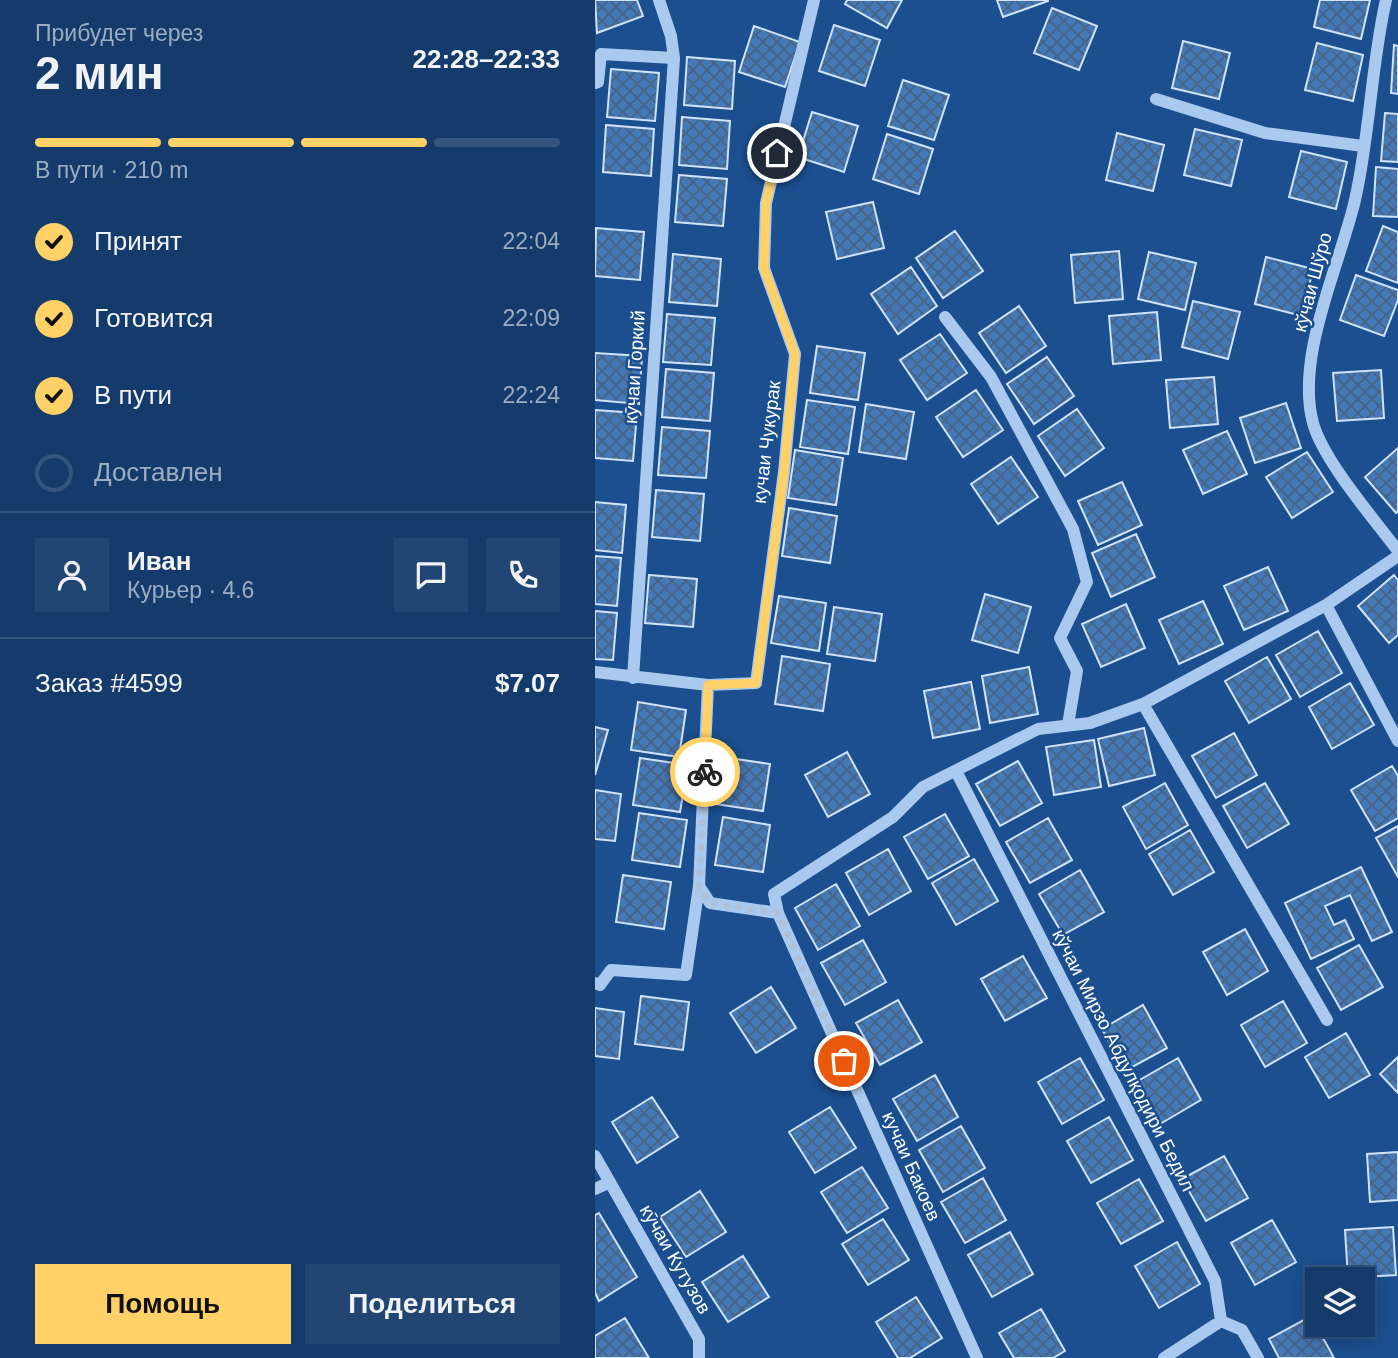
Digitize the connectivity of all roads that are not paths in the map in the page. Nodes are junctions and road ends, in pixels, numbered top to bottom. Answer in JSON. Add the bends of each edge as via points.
{"nodes":[{"id":1,"x":659,"y":0,"type":"edge"},
{"id":2,"x":814,"y":0,"type":"edge"},
{"id":3,"x":1386,"y":0,"type":"edge"},
{"id":4,"x":674,"y":58,"type":"junction"},
{"id":5,"x":595,"y":83,"type":"edge"},
{"id":6,"x":1156,"y":99,"type":"dead end"},
{"id":7,"x":1363,"y":146,"type":"junction"},
{"id":8,"x":945,"y":317,"type":"dead end"},
{"id":9,"x":1398,"y":554,"type":"edge"},
{"id":10,"x":1325,"y":605,"type":"junction"},
{"id":11,"x":595,"y":672,"type":"edge"},
{"id":12,"x":633,"y":678,"type":"junction"},
{"id":13,"x":708,"y":685,"type":"junction"},
{"id":14,"x":1143,"y":704,"type":"junction"},
{"id":15,"x":1068,"y":725,"type":"junction"},
{"id":16,"x":1398,"y":741,"type":"edge"},
{"id":17,"x":956,"y":771,"type":"junction"},
{"id":18,"x":699,"y":886,"type":"junction"},
{"id":19,"x":778,"y":913,"type":"junction"},
{"id":20,"x":595,"y":983,"type":"edge"},
{"id":21,"x":1327,"y":1020,"type":"dead end"},
{"id":22,"x":595,"y":1156,"type":"edge"},
{"id":23,"x":610,"y":1182,"type":"junction"},
{"id":24,"x":595,"y":1189,"type":"edge"},
{"id":25,"x":1221,"y":1321,"type":"junction"},
{"id":26,"x":699,"y":1358,"type":"edge"},
{"id":27,"x":977,"y":1358,"type":"edge"},
{"id":28,"x":1164,"y":1358,"type":"edge"},
{"id":29,"x":1258,"y":1358,"type":"edge"}],
"edges":[{"from":1,"to":4,"type":"street","name":"кӯчаи Горкий"},
{"from":2,"to":13,"type":"street","name":"кучаи Чукурак","via":[[766,203],[764,268],[795,354],[756,683]]},
{"from":3,"to":7,"type":"street","name":"кўчаи Шўро"},
{"from":4,"to":5,"type":"street","via":[[601,54]]},
{"from":4,"to":12,"type":"street","name":"кӯчаи Горкий"},
{"from":6,"to":7,"type":"street","via":[[1265,134]]},
{"from":7,"to":9,"type":"street","name":"кўчаи Шўро","via":[[1355,200],[1316,332],[1309,395],[1313,425],[1335,465]]},
{"from":8,"to":15,"type":"street","via":[[991,377],[1073,529],[1087,582],[1060,638],[1077,671]]},
{"from":9,"to":10,"type":"street"},
{"from":10,"to":14,"type":"street"},
{"from":10,"to":16,"type":"street"},
{"from":11,"to":12,"type":"street"},
{"from":12,"to":13,"type":"street"},
{"from":13,"to":18,"type":"street"},
{"from":14,"to":15,"type":"street","via":[[1090,723]]},
{"from":14,"to":21,"type":"street"},
{"from":15,"to":17,"type":"street","via":[[1038,729]]},
{"from":17,"to":19,"type":"street","via":[[923,787],[893,817],[773,894]]},
{"from":17,"to":25,"type":"street","name":"кўчаи Мирзо Абдулқодири Бедил","via":[[1215,1281]]},
{"from":18,"to":19,"type":"street","via":[[710,903]]},
{"from":18,"to":20,"type":"street","via":[[686,975],[611,970],[600,985]]},
{"from":19,"to":27,"type":"street","name":"кучаи Бакоев"},
{"from":22,"to":23,"type":"street","name":"кӯчаи Кутузов"},
{"from":23,"to":24,"type":"street"},
{"from":23,"to":26,"type":"street","name":"кӯчаи Кутузов","via":[[699,1339]]},
{"from":25,"to":28,"type":"street"},
{"from":25,"to":29,"type":"street","via":[[1242,1331]]}]}
